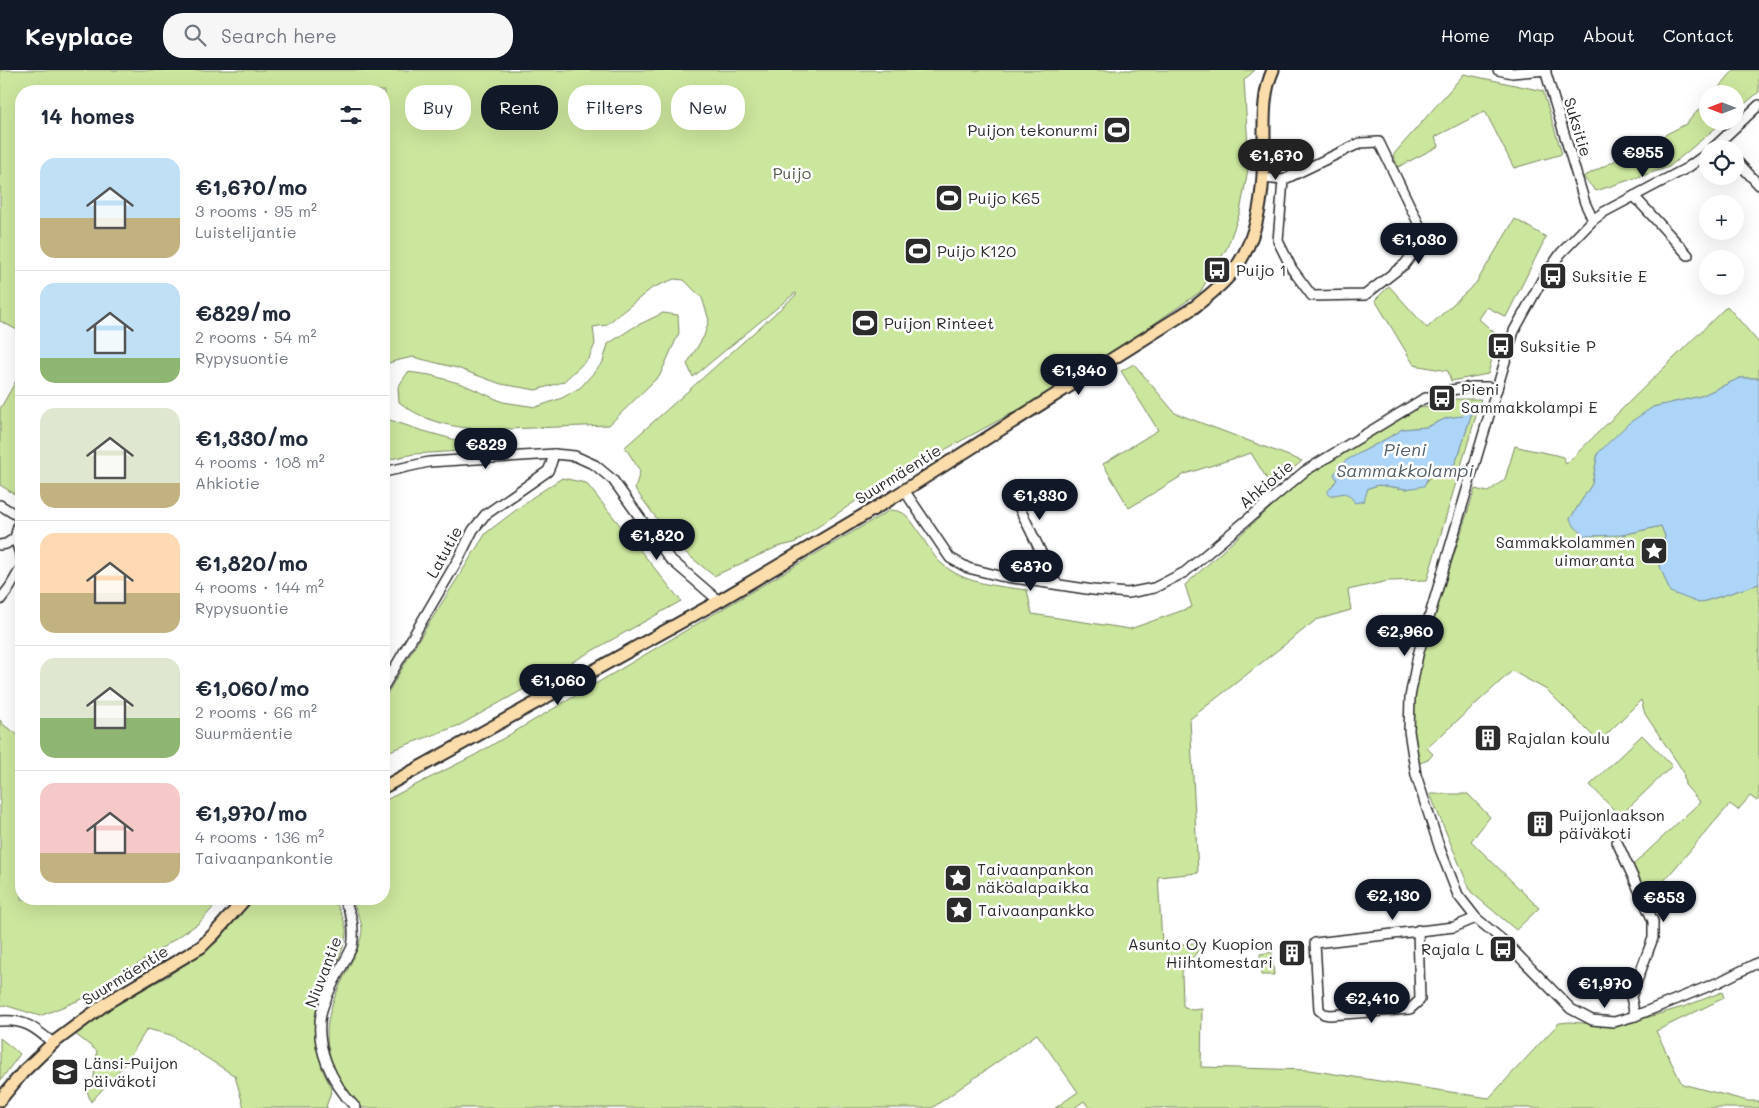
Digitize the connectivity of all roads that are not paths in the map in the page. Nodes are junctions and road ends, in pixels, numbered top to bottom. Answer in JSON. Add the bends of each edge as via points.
{"nodes":[{"id":1,"x":1273,"y":70,"type":"edge"},
{"id":2,"x":1498,"y":70,"type":"edge"},
{"id":3,"x":1546,"y":70,"type":"edge"},
{"id":4,"x":1759,"y":105,"type":"edge"},
{"id":5,"x":1726,"y":140,"type":"edge"},
{"id":6,"x":1699,"y":159,"type":"edge"},
{"id":7,"x":1744,"y":169,"type":"edge"},
{"id":8,"x":1263,"y":178,"type":"junction"},
{"id":9,"x":1283,"y":180,"type":"junction"},
{"id":10,"x":1759,"y":185,"type":"edge"},
{"id":11,"x":1634,"y":196,"type":"junction"},
{"id":12,"x":1593,"y":220,"type":"junction"},
{"id":13,"x":1688,"y":256,"type":"dead end"},
{"id":14,"x":1497,"y":389,"type":"junction"},
{"id":15,"x":554,"y":454,"type":"junction"},
{"id":16,"x":390,"y":471,"type":"edge"},
{"id":17,"x":904,"y":490,"type":"junction"},
{"id":18,"x":0,"y":505,"type":"edge"},
{"id":19,"x":1020,"y":507,"type":"dead end"},
{"id":20,"x":15,"y":514,"type":"edge"},
{"id":21,"x":15,"y":538,"type":"edge"},
{"id":22,"x":0,"y":545,"type":"edge"},
{"id":23,"x":15,"y":578,"type":"edge"},
{"id":24,"x":1056,"y":583,"type":"junction"},
{"id":25,"x":0,"y":600,"type":"edge"},
{"id":26,"x":719,"y":601,"type":"junction"},
{"id":27,"x":390,"y":676,"type":"edge"},
{"id":28,"x":390,"y":783,"type":"edge"},
{"id":29,"x":1617,"y":842,"type":"dead end"},
{"id":30,"x":240,"y":905,"type":"edge"},
{"id":31,"x":346,"y":905,"type":"edge"},
{"id":32,"x":1476,"y":918,"type":"junction"},
{"id":33,"x":1418,"y":930,"type":"junction"},
{"id":34,"x":1759,"y":962,"type":"edge"},
{"id":35,"x":1635,"y":1016,"type":"junction"},
{"id":36,"x":0,"y":1021,"type":"edge"},
{"id":37,"x":53,"y":1043,"type":"junction"},
{"id":38,"x":0,"y":1100,"type":"edge"},
{"id":39,"x":356,"y":1108,"type":"edge"}],
"edges":[{"from":1,"to":8,"type":"main road","name":"Suurmäentie","via":[[1264,106]]},
{"from":2,"to":3,"type":"street","via":[[1512,73]]},
{"from":3,"to":12,"type":"street","name":"Suksitie","via":[[1585,203]]},
{"from":4,"to":5,"type":"street"},
{"from":6,"to":11,"type":"street"},
{"from":7,"to":10,"type":"street"},
{"from":8,"to":9,"type":"street"},
{"from":8,"to":17,"type":"main road","name":"Suurmäentie","via":[[1256,224],[1249,245],[1232,273],[1218,288],[1193,308]]},
{"from":9,"to":9,"type":"street","via":[[1278,241],[1292,269],[1312,296],[1365,295],[1405,264],[1425,237],[1380,142],[1360,143]]},
{"from":11,"to":12,"type":"street"},
{"from":11,"to":13,"type":"street"},
{"from":12,"to":14,"type":"street","via":[[1561,253],[1533,295],[1514,331]]},
{"from":14,"to":24,"type":"street","name":"Ahkiotie","via":[[1473,387],[1423,399],[1305,471],[1185,572],[1154,588],[1128,593]]},
{"from":14,"to":32,"type":"street","via":[[1418,655],[1410,697],[1409,731],[1418,784],[1458,895]]},
{"from":15,"to":16,"type":"street","via":[[430,462]]},
{"from":15,"to":26,"type":"street","via":[[575,456],[590,462],[613,480],[669,558]]},
{"from":15,"to":27,"type":"street","name":"Latutie","via":[[548,471],[485,515],[473,530]]},
{"from":17,"to":24,"type":"street","name":"Ahkiotie","via":[[950,558],[968,568],[992,574]]},
{"from":17,"to":26,"type":"main road","name":"Suurmäentie"},
{"from":18,"to":20,"type":"street"},
{"from":19,"to":24,"type":"street"},
{"from":21,"to":22,"type":"street"},
{"from":23,"to":25,"type":"street"},
{"from":26,"to":28,"type":"main road","name":"Suurmäentie"},
{"from":29,"to":35,"type":"street","via":[[1652,920],[1653,938],[1631,997]]},
{"from":30,"to":37,"type":"main road","name":"Suurmäentie","via":[[201,947],[108,1002]]},
{"from":31,"to":39,"type":"street","name":"Niuvantie","via":[[352,920],[352,947],[322,1010],[320,1026],[329,1070]]},
{"from":32,"to":33,"type":"street","via":[[1454,926]]},
{"from":32,"to":35,"type":"street","via":[[1506,943],[1571,1009],[1592,1020],[1614,1022]]},
{"from":33,"to":33,"type":"street","via":[[1316,942],[1319,1010],[1330,1015],[1410,1009],[1420,1000]]},
{"from":34,"to":35,"type":"street"},
{"from":36,"to":37,"type":"street","via":[[22,1022]]},
{"from":37,"to":38,"type":"main road","name":"Suurmäentie"}]}
